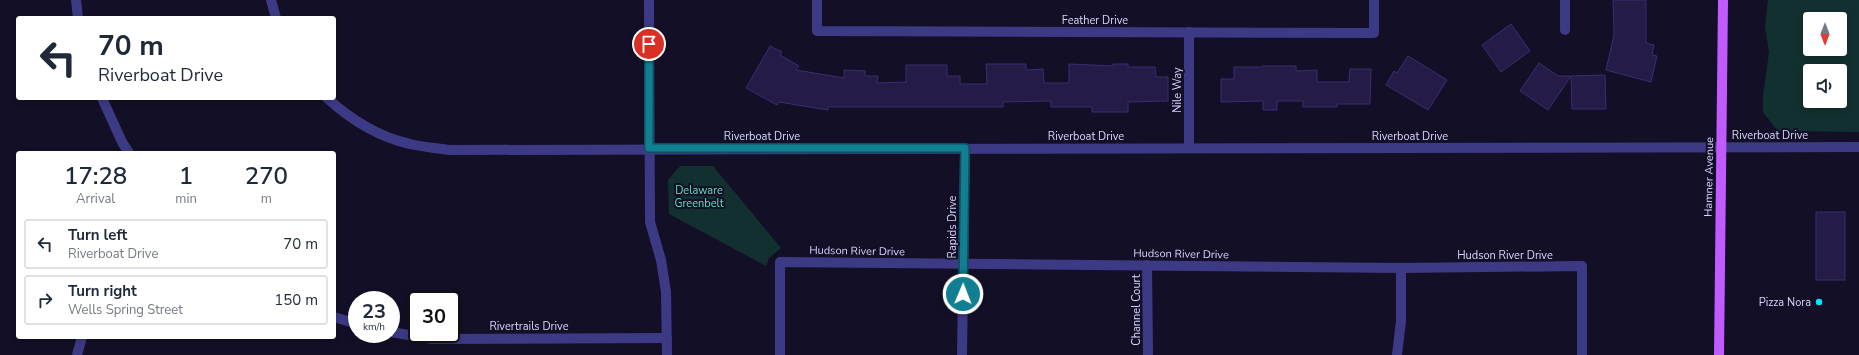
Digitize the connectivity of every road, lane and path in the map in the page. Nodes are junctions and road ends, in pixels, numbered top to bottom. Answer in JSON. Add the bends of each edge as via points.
{"nodes":[{"id":1,"x":76,"y":0,"type":"edge"},
{"id":2,"x":271,"y":0,"type":"edge"},
{"id":3,"x":648,"y":0,"type":"edge"},
{"id":4,"x":817,"y":0,"type":"edge"},
{"id":5,"x":1374,"y":0,"type":"edge"},
{"id":6,"x":1565,"y":0,"type":"edge"},
{"id":7,"x":1723,"y":0,"type":"edge"},
{"id":8,"x":78,"y":16,"type":"edge"},
{"id":9,"x":275,"y":16,"type":"edge"},
{"id":10,"x":1565,"y":30,"type":"dead end"},
{"id":11,"x":1189,"y":32,"type":"junction"},
{"id":12,"x":103,"y":100,"type":"edge"},
{"id":13,"x":329,"y":100,"type":"edge"},
{"id":14,"x":1722,"y":147,"type":"junction"},
{"id":15,"x":1859,"y":147,"type":"edge"},
{"id":16,"x":649,"y":148,"type":"junction"},
{"id":17,"x":965,"y":148,"type":"junction"},
{"id":18,"x":1189,"y":148,"type":"junction"},
{"id":19,"x":128,"y":151,"type":"edge"},
{"id":20,"x":964,"y":264,"type":"junction"},
{"id":21,"x":1147,"y":265,"type":"junction"},
{"id":22,"x":1401,"y":268,"type":"junction"},
{"id":23,"x":336,"y":318,"type":"edge"},
{"id":24,"x":348,"y":321,"type":"edge"},
{"id":25,"x":400,"y":334,"type":"edge"},
{"id":26,"x":667,"y":338,"type":"junction"},
{"id":27,"x":81,"y":339,"type":"edge"},
{"id":28,"x":77,"y":355,"type":"edge"},
{"id":29,"x":667,"y":355,"type":"edge"},
{"id":30,"x":780,"y":355,"type":"edge"},
{"id":31,"x":962,"y":355,"type":"edge"},
{"id":32,"x":1148,"y":355,"type":"edge"},
{"id":33,"x":1397,"y":355,"type":"edge"},
{"id":34,"x":1582,"y":355,"type":"edge"},
{"id":35,"x":1719,"y":355,"type":"edge"}],
"edges":[{"from":1,"to":8,"type":"street"},
{"from":2,"to":9,"type":"street"},
{"from":3,"to":16,"type":"street"},
{"from":4,"to":11,"type":"street","name":"Feather Drive","via":[[817,31]]},
{"from":5,"to":11,"type":"street","name":"Feather Drive","via":[[1374,33]]},
{"from":6,"to":10,"type":"street"},
{"from":7,"to":14,"type":"main road","name":"Hamner Avenue"},
{"from":11,"to":18,"type":"street","name":"Nile Way"},
{"from":12,"to":19,"type":"street"},
{"from":13,"to":16,"type":"street","name":"Riverboat Drive","via":[[374,131],[410,144],[450,150]]},
{"from":14,"to":15,"type":"street","name":"Riverboat Drive"},
{"from":14,"to":18,"type":"street","name":"Riverboat Drive"},
{"from":14,"to":35,"type":"main road","name":"Hamner Avenue"},
{"from":16,"to":17,"type":"street","name":"Riverboat Drive"},
{"from":16,"to":26,"type":"street","via":[[650,222],[661,260],[666,292]]},
{"from":17,"to":18,"type":"street","name":"Riverboat Drive"},
{"from":17,"to":20,"type":"street","name":"Rapids Drive"},
{"from":20,"to":21,"type":"street","name":"Hudson River Drive"},
{"from":20,"to":30,"type":"street","name":"Hudson River Drive","via":[[780,262]]},
{"from":20,"to":31,"type":"street","name":"Rapids Drive"},
{"from":21,"to":22,"type":"street","name":"Hudson River Drive"},
{"from":21,"to":32,"type":"street","name":"Channel Court"},
{"from":22,"to":33,"type":"street","via":[[1401,320]]},
{"from":22,"to":34,"type":"street","name":"Hudson River Drive","via":[[1582,266]]},
{"from":23,"to":24,"type":"street"},
{"from":25,"to":26,"type":"street","name":"Rivertrails Drive","via":[[432,339]]},
{"from":26,"to":29,"type":"street"},
{"from":27,"to":28,"type":"street"}]}
